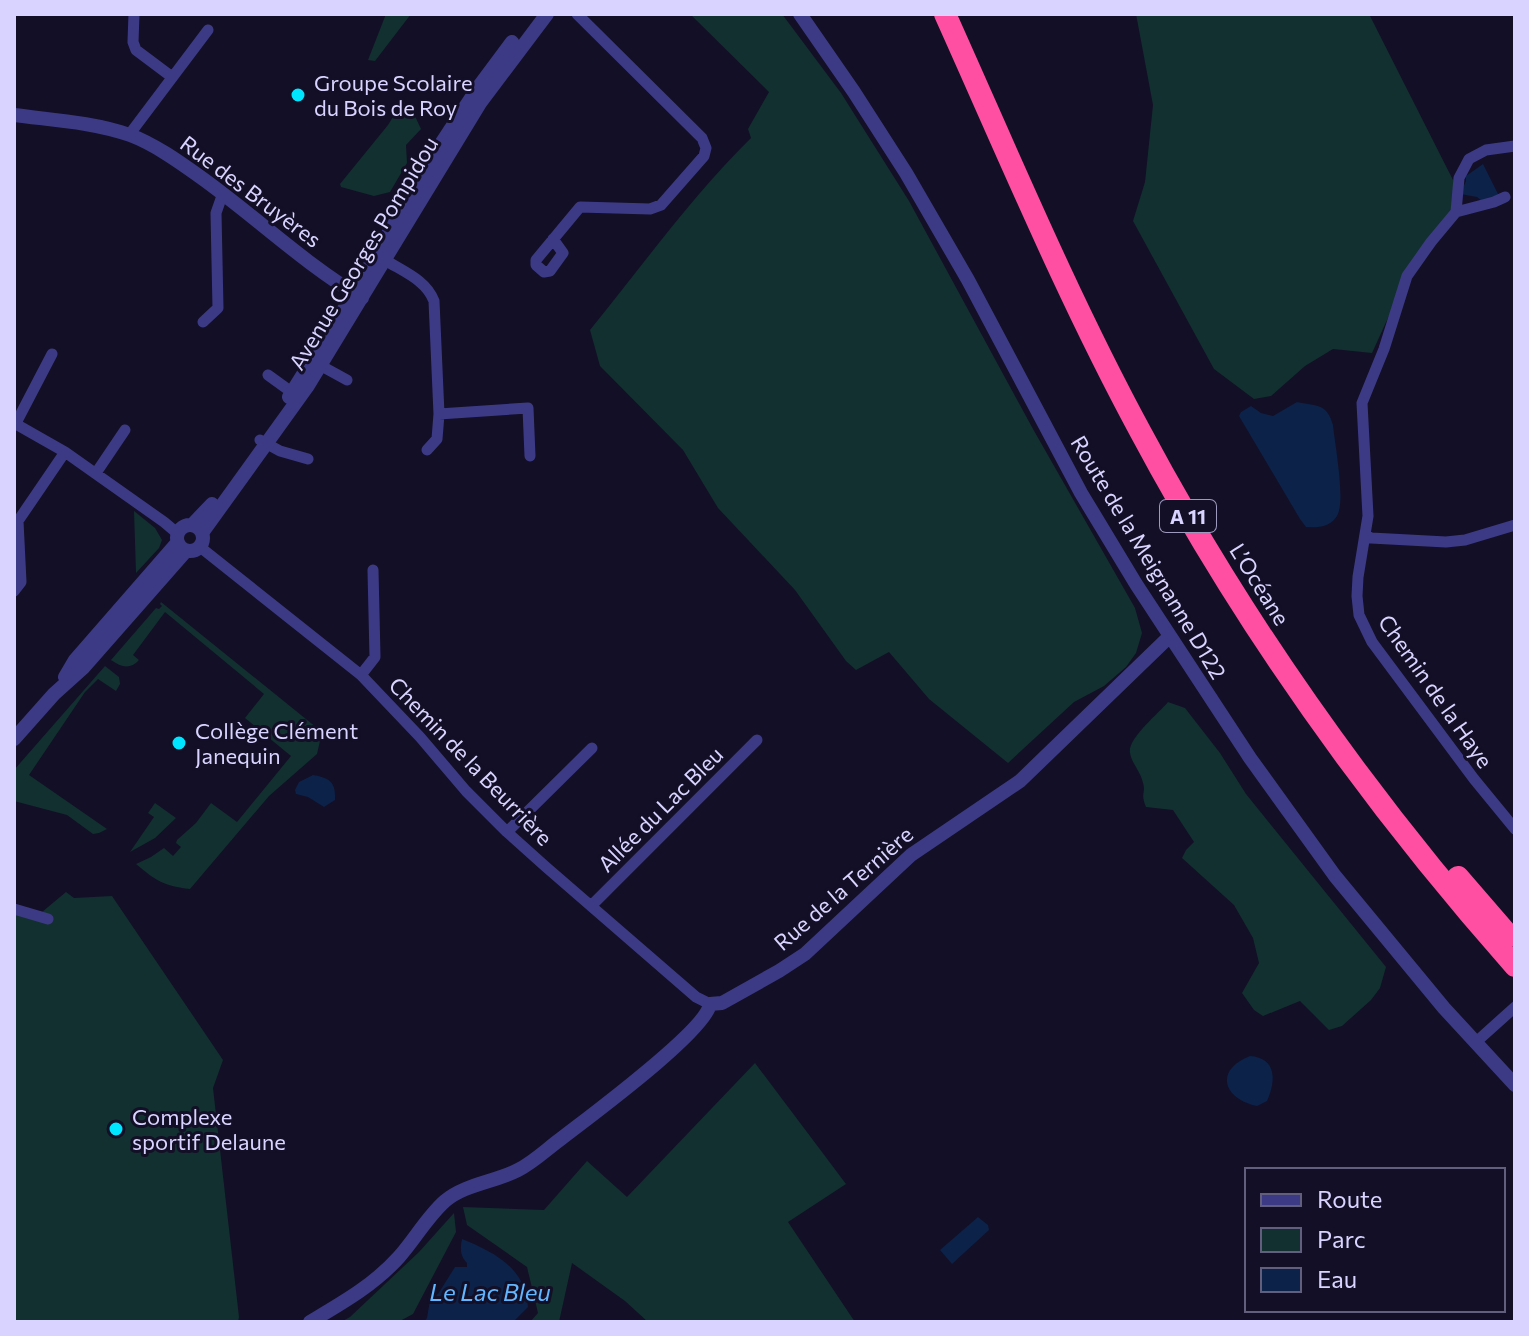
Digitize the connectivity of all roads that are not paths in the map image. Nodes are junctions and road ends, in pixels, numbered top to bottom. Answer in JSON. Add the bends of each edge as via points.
{"nodes":[{"id":1,"x":134,"y":14,"type":"edge"},
{"id":2,"x":535,"y":14,"type":"edge"},
{"id":3,"x":547,"y":14,"type":"edge"},
{"id":4,"x":577,"y":14,"type":"edge"},
{"id":5,"x":800,"y":14,"type":"edge"},
{"id":6,"x":945,"y":14,"type":"edge"},
{"id":7,"x":962,"y":14,"type":"edge"},
{"id":8,"x":208,"y":30,"type":"dead end"},
{"id":9,"x":172,"y":77,"type":"junction"},
{"id":10,"x":14,"y":115,"type":"edge"},
{"id":11,"x":129,"y":135,"type":"junction"},
{"id":12,"x":1515,"y":146,"type":"edge"},
{"id":13,"x":223,"y":193,"type":"junction"},
{"id":14,"x":1505,"y":197,"type":"dead end"},
{"id":15,"x":1456,"y":212,"type":"junction"},
{"id":16,"x":553,"y":239,"type":"dead end"},
{"id":17,"x":385,"y":260,"type":"junction"},
{"id":18,"x":358,"y":296,"type":"junction"},
{"id":19,"x":203,"y":322,"type":"dead end"},
{"id":20,"x":52,"y":354,"type":"dead end"},
{"id":21,"x":316,"y":363,"type":"junction"},
{"id":22,"x":268,"y":375,"type":"dead end"},
{"id":23,"x":347,"y":380,"type":"dead end"},
{"id":24,"x":296,"y":395,"type":"junction"},
{"id":25,"x":439,"y":414,"type":"junction"},
{"id":26,"x":15,"y":423,"type":"edge"},
{"id":27,"x":125,"y":430,"type":"dead end"},
{"id":28,"x":263,"y":442,"type":"junction"},
{"id":29,"x":427,"y":450,"type":"dead end"},
{"id":30,"x":65,"y":452,"type":"junction"},
{"id":31,"x":530,"y":456,"type":"dead end"},
{"id":32,"x":308,"y":459,"type":"dead end"},
{"id":33,"x":96,"y":473,"type":"junction"},
{"id":34,"x":1515,"y":525,"type":"edge"},
{"id":35,"x":1365,"y":535,"type":"junction"},
{"id":36,"x":189,"y":539,"type":"junction"},
{"id":37,"x":373,"y":570,"type":"dead end"},
{"id":38,"x":14,"y":591,"type":"edge"},
{"id":39,"x":1169,"y":637,"type":"junction"},
{"id":40,"x":361,"y":675,"type":"junction"},
{"id":41,"x":14,"y":739,"type":"edge"},
{"id":42,"x":757,"y":740,"type":"dead end"},
{"id":43,"x":592,"y":748,"type":"dead end"},
{"id":44,"x":1515,"y":829,"type":"edge"},
{"id":45,"x":507,"y":832,"type":"junction"},
{"id":46,"x":591,"y":906,"type":"junction"},
{"id":47,"x":14,"y":909,"type":"edge"},
{"id":48,"x":48,"y":919,"type":"dead end"},
{"id":49,"x":1515,"y":943,"type":"edge"},
{"id":50,"x":1515,"y":966,"type":"edge"},
{"id":51,"x":710,"y":1004,"type":"junction"},
{"id":52,"x":1512,"y":1010,"type":"edge"},
{"id":53,"x":1475,"y":1043,"type":"junction"},
{"id":54,"x":1515,"y":1085,"type":"edge"},
{"id":55,"x":310,"y":1322,"type":"edge"}],
"edges":[{"from":1,"to":9,"type":"street","via":[[136,50]]},
{"from":2,"to":18,"type":"street","name":"Avenue Georges Pompidou","via":[[451,129],[406,201]]},
{"from":3,"to":17,"type":"street","name":"Avenue Georges Pompidou","via":[[480,103]]},
{"from":4,"to":16,"type":"street","via":[[702,138],[706,148],[661,205],[580,207]]},
{"from":5,"to":39,"type":"street","name":"Route de la Meignanne D122","via":[[906,173],[1081,493]]},
{"from":6,"to":50,"type":"highway","name":"L’Océane","number":"A 11","via":[[1078,311],[1201,538],[1348,761]]},
{"from":7,"to":49,"type":"highway","name":"L’Océane","number":"A 11","via":[[1096,313],[1202,511],[1359,750]]},
{"from":8,"to":9,"type":"street"},
{"from":9,"to":11,"type":"street"},
{"from":10,"to":11,"type":"street","name":"Rue des Bruyères"},
{"from":11,"to":13,"type":"street","name":"Rue des Bruyères"},
{"from":12,"to":15,"type":"street","via":[[1486,150],[1469,159],[1459,178]]},
{"from":13,"to":18,"type":"street","name":"Rue des Bruyères"},
{"from":13,"to":19,"type":"street","via":[[216,213],[218,308]]},
{"from":14,"to":15,"type":"street"},
{"from":15,"to":35,"type":"street","name":"Chemin de la Haye","via":[[1407,276],[1362,403]]},
{"from":17,"to":18,"type":"street","name":"Avenue Georges Pompidou"},
{"from":17,"to":25,"type":"street","via":[[424,284],[434,301]]},
{"from":18,"to":21,"type":"street","name":"Avenue Georges Pompidou"},
{"from":20,"to":26,"type":"street"},
{"from":21,"to":23,"type":"street"},
{"from":21,"to":24,"type":"street","name":"Avenue Georges Pompidou"},
{"from":22,"to":24,"type":"street","name":"Avenue Georges Pompidou"},
{"from":24,"to":28,"type":"street","name":"Avenue Georges Pompidou"},
{"from":25,"to":29,"type":"street","via":[[437,439]]},
{"from":25,"to":31,"type":"street","via":[[528,408]]},
{"from":26,"to":30,"type":"street","name":"Chemin de la Beurrière"},
{"from":27,"to":33,"type":"street"},
{"from":28,"to":32,"type":"street"},
{"from":28,"to":36,"type":"street","name":"Avenue Georges Pompidou"},
{"from":30,"to":33,"type":"street","name":"Chemin de la Beurrière"},
{"from":30,"to":38,"type":"street","via":[[18,521],[21,582]]},
{"from":33,"to":36,"type":"street","name":"Chemin de la Beurrière"},
{"from":34,"to":35,"type":"street","via":[[1446,542]]},
{"from":35,"to":44,"type":"street","name":"Chemin de la Haye","via":[[1357,596],[1372,642]]},
{"from":36,"to":40,"type":"street","name":"Chemin de la Beurrière"},
{"from":36,"to":41,"type":"street","name":"Avenue Georges Pompidou","via":[[75,660],[54,694]]},
{"from":37,"to":40,"type":"street","via":[[375,657]]},
{"from":39,"to":51,"type":"street","name":"Rue de la Ternière","via":[[1020,781],[911,855],[805,954],[722,1003]]},
{"from":39,"to":53,"type":"street","name":"Route de la Meignanne D122","via":[[1335,876]]},
{"from":40,"to":45,"type":"street","name":"Chemin de la Beurrière"},
{"from":42,"to":46,"type":"street","name":"Allée du Lac Bleu"},
{"from":43,"to":45,"type":"street"},
{"from":45,"to":46,"type":"street","name":"Chemin de la Beurrière"},
{"from":46,"to":51,"type":"street","name":"Chemin de la Beurrière"},
{"from":47,"to":48,"type":"street"},
{"from":51,"to":55,"type":"street","via":[[700,1022],[638,1080],[520,1169],[446,1200],[381,1276]]},
{"from":52,"to":53,"type":"street"},
{"from":53,"to":54,"type":"street","name":"Route de la Meignanne D122"}]}
